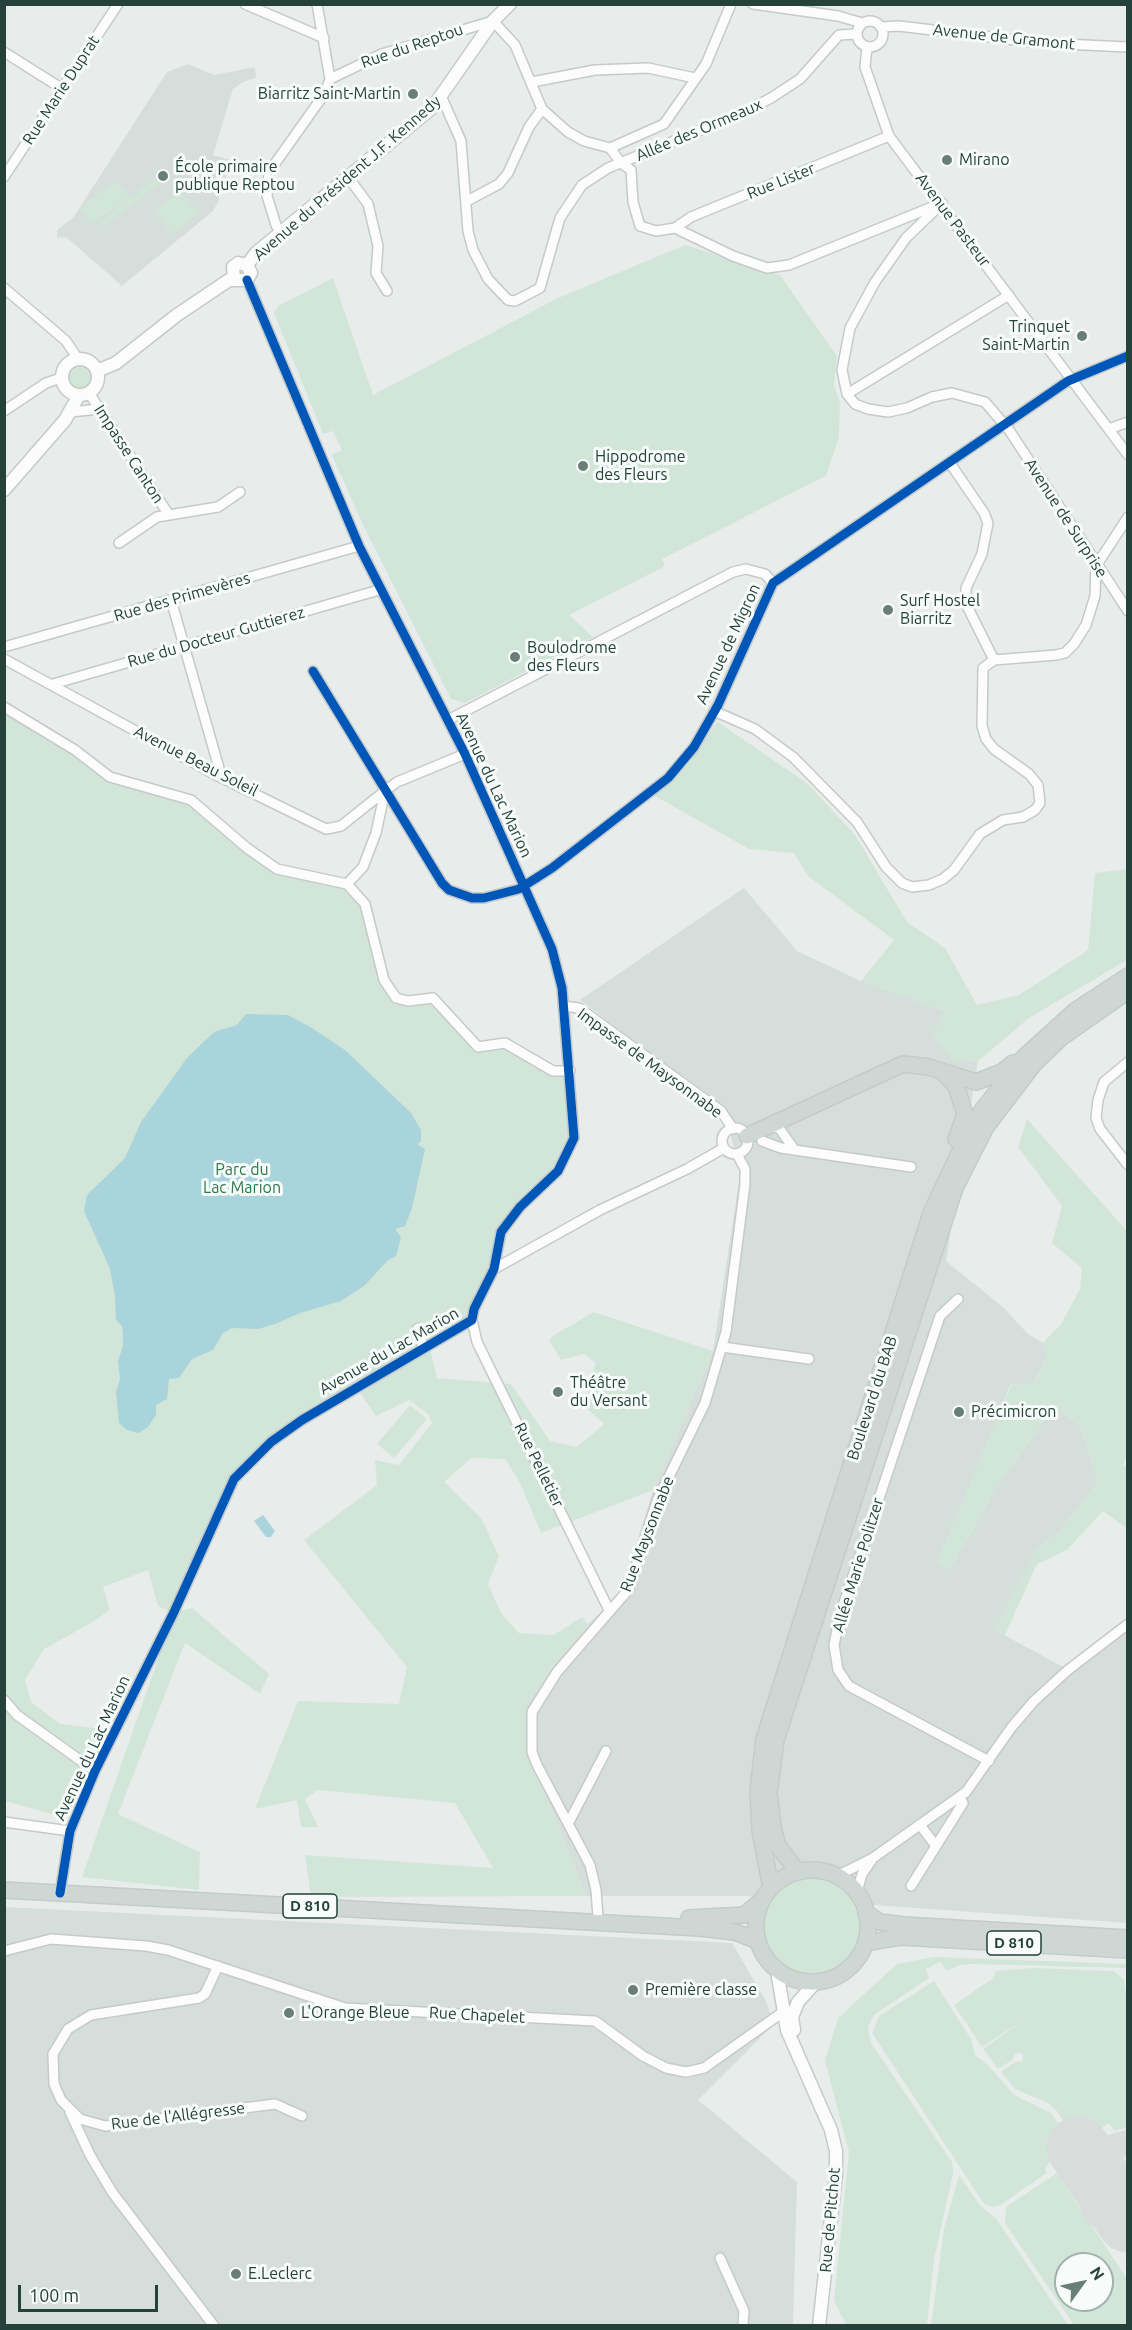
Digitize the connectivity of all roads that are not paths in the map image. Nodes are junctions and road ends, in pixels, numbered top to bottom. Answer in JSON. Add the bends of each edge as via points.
{"nodes":[{"id":1,"x":118,"y":4,"type":"edge"},
{"id":2,"x":245,"y":4,"type":"edge"},
{"id":3,"x":317,"y":4,"type":"edge"},
{"id":4,"x":510,"y":4,"type":"edge"},
{"id":5,"x":731,"y":4,"type":"edge"},
{"id":6,"x":753,"y":4,"type":"edge"},
{"id":7,"x":838,"y":16,"type":"junction"},
{"id":8,"x":493,"y":21,"type":"junction"},
{"id":9,"x":862,"y":23,"type":"junction"},
{"id":10,"x":881,"y":27,"type":"junction"},
{"id":11,"x":857,"y":34,"type":"junction"},
{"id":12,"x":839,"y":35,"type":"junction"},
{"id":13,"x":324,"y":38,"type":"junction"},
{"id":14,"x":867,"y":47,"type":"junction"},
{"id":15,"x":1128,"y":47,"type":"edge"},
{"id":16,"x":4,"y":52,"type":"edge"},
{"id":17,"x":695,"y":78,"type":"junction"},
{"id":18,"x":330,"y":80,"type":"junction"},
{"id":19,"x":532,"y":82,"type":"junction"},
{"id":20,"x":61,"y":88,"type":"junction"},
{"id":21,"x":442,"y":98,"type":"junction"},
{"id":22,"x":542,"y":109,"type":"junction"},
{"id":23,"x":664,"y":124,"type":"junction"},
{"id":24,"x":889,"y":136,"type":"junction"},
{"id":25,"x":671,"y":143,"type":"junction"},
{"id":26,"x":610,"y":148,"type":"junction"},
{"id":27,"x":621,"y":163,"type":"junction"},
{"id":28,"x":4,"y":177,"type":"edge"},
{"id":29,"x":348,"y":177,"type":"junction"},
{"id":30,"x":467,"y":201,"type":"junction"},
{"id":31,"x":942,"y":203,"type":"junction"},
{"id":32,"x":675,"y":228,"type":"junction"},
{"id":33,"x":281,"y":233,"type":"junction"},
{"id":34,"x":240,"y":279,"type":"junction"},
{"id":35,"x":4,"y":288,"type":"edge"},
{"id":36,"x":387,"y":291,"type":"dead end"},
{"id":37,"x":1009,"y":295,"type":"junction"},
{"id":38,"x":1128,"y":356,"type":"edge"},
{"id":39,"x":78,"y":358,"type":"junction"},
{"id":40,"x":97,"y":371,"type":"junction"},
{"id":41,"x":61,"y":378,"type":"junction"},
{"id":42,"x":1072,"y":380,"type":"junction"},
{"id":43,"x":84,"y":394,"type":"junction"},
{"id":44,"x":847,"y":394,"type":"junction"},
{"id":45,"x":99,"y":409,"type":"junction"},
{"id":46,"x":4,"y":411,"type":"edge"},
{"id":47,"x":71,"y":412,"type":"junction"},
{"id":48,"x":1128,"y":422,"type":"edge"},
{"id":49,"x":1005,"y":425,"type":"junction"},
{"id":50,"x":1109,"y":429,"type":"junction"},
{"id":51,"x":1128,"y":455,"type":"edge"},
{"id":52,"x":950,"y":463,"type":"junction"},
{"id":53,"x":4,"y":490,"type":"edge"},
{"id":54,"x":240,"y":492,"type":"dead end"},
{"id":55,"x":169,"y":515,"type":"junction"},
{"id":56,"x":1128,"y":517,"type":"edge"},
{"id":57,"x":119,"y":543,"type":"dead end"},
{"id":58,"x":359,"y":546,"type":"junction"},
{"id":59,"x":1096,"y":566,"type":"junction"},
{"id":60,"x":773,"y":583,"type":"junction"},
{"id":61,"x":380,"y":590,"type":"junction"},
{"id":62,"x":171,"y":600,"type":"junction"},
{"id":63,"x":1128,"y":611,"type":"edge"},
{"id":64,"x":184,"y":646,"type":"junction"},
{"id":65,"x":4,"y":647,"type":"edge"},
{"id":66,"x":4,"y":659,"type":"edge"},
{"id":67,"x":994,"y":660,"type":"junction"},
{"id":68,"x":313,"y":671,"type":"dead end"},
{"id":69,"x":53,"y":684,"type":"junction"},
{"id":70,"x":4,"y":707,"type":"edge"},
{"id":71,"x":714,"y":711,"type":"junction"},
{"id":72,"x":448,"y":720,"type":"junction"},
{"id":73,"x":465,"y":754,"type":"junction"},
{"id":74,"x":216,"y":775,"type":"junction"},
{"id":75,"x":385,"y":791,"type":"junction"},
{"id":76,"x":347,"y":884,"type":"junction"},
{"id":77,"x":525,"y":886,"type":"junction"},
{"id":78,"x":1128,"y":976,"type":"edge"},
{"id":79,"x":1128,"y":990,"type":"edge"},
{"id":80,"x":563,"y":1006,"type":"junction"},
{"id":81,"x":1024,"y":1058,"type":"junction"},
{"id":82,"x":1128,"y":1062,"type":"edge"},
{"id":83,"x":570,"y":1071,"type":"junction"},
{"id":84,"x":943,"y":1073,"type":"junction"},
{"id":85,"x":779,"y":1123,"type":"junction"},
{"id":86,"x":732,"y":1129,"type":"junction"},
{"id":87,"x":748,"y":1144,"type":"junction"},
{"id":88,"x":724,"y":1148,"type":"junction"},
{"id":89,"x":794,"y":1149,"type":"junction"},
{"id":90,"x":1128,"y":1165,"type":"edge"},
{"id":91,"x":911,"y":1167,"type":"dead end"},
{"id":92,"x":931,"y":1213,"type":"junction"},
{"id":93,"x":494,"y":1269,"type":"junction"},
{"id":94,"x":958,"y":1299,"type":"dead end"},
{"id":95,"x":472,"y":1320,"type":"junction"},
{"id":96,"x":418,"y":1328,"type":"dead end"},
{"id":97,"x":423,"y":1347,"type":"junction"},
{"id":98,"x":722,"y":1347,"type":"junction"},
{"id":99,"x":809,"y":1359,"type":"dead end"},
{"id":100,"x":609,"y":1610,"type":"junction"},
{"id":101,"x":1128,"y":1624,"type":"edge"},
{"id":102,"x":4,"y":1700,"type":"edge"},
{"id":103,"x":606,"y":1751,"type":"dead end"},
{"id":104,"x":989,"y":1761,"type":"junction"},
{"id":105,"x":95,"y":1771,"type":"junction"},
{"id":106,"x":960,"y":1798,"type":"junction"},
{"id":107,"x":4,"y":1822,"type":"edge"},
{"id":108,"x":569,"y":1822,"type":"junction"},
{"id":109,"x":920,"y":1825,"type":"junction"},
{"id":110,"x":70,"y":1831,"type":"junction"},
{"id":111,"x":936,"y":1846,"type":"junction"},
{"id":112,"x":873,"y":1858,"type":"junction"},
{"id":113,"x":798,"y":1872,"type":"junction"},
{"id":114,"x":837,"y":1876,"type":"junction"},
{"id":115,"x":911,"y":1886,"type":"dead end"},
{"id":116,"x":771,"y":1888,"type":"junction"},
{"id":117,"x":4,"y":1890,"type":"edge"},
{"id":118,"x":856,"y":1892,"type":"junction"},
{"id":119,"x":60,"y":1893,"type":"junction"},
{"id":120,"x":762,"y":1901,"type":"junction"},
{"id":121,"x":866,"y":1913,"type":"junction"},
{"id":122,"x":598,"y":1917,"type":"junction"},
{"id":123,"x":559,"y":1918,"type":"junction"},
{"id":124,"x":1128,"y":1938,"type":"edge"},
{"id":125,"x":758,"y":1941,"type":"junction"},
{"id":126,"x":866,"y":1943,"type":"junction"},
{"id":127,"x":1128,"y":1950,"type":"edge"},
{"id":128,"x":4,"y":1952,"type":"edge"},
{"id":129,"x":218,"y":1966,"type":"junction"},
{"id":130,"x":777,"y":1971,"type":"junction"},
{"id":131,"x":815,"y":1983,"type":"junction"},
{"id":132,"x":783,"y":2012,"type":"junction"},
{"id":133,"x":796,"y":2050,"type":"junction"},
{"id":134,"x":70,"y":2112,"type":"junction"},
{"id":135,"x":302,"y":2116,"type":"dead end"},
{"id":136,"x":720,"y":2258,"type":"dead end"},
{"id":137,"x":214,"y":2325,"type":"edge"},
{"id":138,"x":743,"y":2325,"type":"edge"},
{"id":139,"x":819,"y":2325,"type":"edge"}],
"edges":[{"from":1,"to":20,"type":"street","name":"Rue Marie Duprat"},
{"from":2,"to":13,"type":"street"},
{"from":3,"to":13,"type":"street"},
{"from":4,"to":8,"type":"street","name":"Avenue du Président J.F. Kennedy"},
{"from":5,"to":17,"type":"street","via":[[706,64]]},
{"from":6,"to":7,"type":"street"},
{"from":7,"to":9,"type":"street"},
{"from":7,"to":12,"type":"street"},
{"from":8,"to":18,"type":"street","name":"Rue du Reptou","via":[[382,54]]},
{"from":8,"to":19,"type":"street","via":[[515,45]]},
{"from":8,"to":21,"type":"street","name":"Avenue du Président J.F. Kennedy"},
{"from":9,"to":10,"type":"street","via":[[874,22]]},
{"from":9,"to":11,"type":"street"},
{"from":10,"to":14,"type":"street","via":[[881,42]]},
{"from":10,"to":15,"type":"street","name":"Avenue de Gramont","via":[[1041,43]]},
{"from":11,"to":12,"type":"street"},
{"from":11,"to":14,"type":"street"},
{"from":12,"to":25,"type":"street","name":"Allée des Ormeaux","via":[[800,79],[771,98]]},
{"from":13,"to":18,"type":"street"},
{"from":14,"to":24,"type":"street","name":"Avenue Pasteur","via":[[865,67]]},
{"from":16,"to":20,"type":"street"},
{"from":17,"to":19,"type":"street","via":[[648,68],[595,70]]},
{"from":17,"to":23,"type":"street"},
{"from":18,"to":33,"type":"street","via":[[325,93],[269,172],[267,196]]},
{"from":19,"to":22,"type":"street"},
{"from":20,"to":28,"type":"street","name":"Rue Marie Duprat"},
{"from":21,"to":29,"type":"street","name":"Avenue du Président J.F. Kennedy"},
{"from":21,"to":30,"type":"street","via":[[461,141]]},
{"from":22,"to":26,"type":"street","via":[[568,132]]},
{"from":22,"to":30,"type":"street","via":[[499,184]]},
{"from":23,"to":25,"type":"street"},
{"from":23,"to":26,"type":"street"},
{"from":24,"to":31,"type":"street","name":"Avenue Pasteur"},
{"from":24,"to":32,"type":"street","name":"Rue Lister"},
{"from":25,"to":27,"type":"street","name":"Allée des Ormeaux"},
{"from":26,"to":27,"type":"street"},
{"from":27,"to":30,"type":"street","via":[[595,175],[569,200],[540,288],[515,301],[497,290],[479,265],[468,231]]},
{"from":27,"to":32,"type":"street","name":"Allée des Ormeaux","via":[[633,176],[633,202],[640,226],[656,231]]},
{"from":29,"to":33,"type":"street","name":"Avenue du Président J.F. Kennedy"},
{"from":29,"to":36,"type":"street","via":[[368,204],[378,246],[376,273]]},
{"from":31,"to":32,"type":"street","name":"Allée des Ormeaux","via":[[778,268],[733,256]]},
{"from":31,"to":37,"type":"street","name":"Avenue Pasteur"},
{"from":31,"to":44,"type":"street","via":[[906,238],[875,282],[850,328],[842,370]]},
{"from":33,"to":34,"type":"street","name":"Avenue du Président J.F. Kennedy","via":[[247,265],[233,267]]},
{"from":34,"to":40,"type":"street","name":"Avenue du Président J.F. Kennedy","via":[[199,298],[116,363]]},
{"from":34,"to":58,"type":"street","name":"Avenue du Lac Marion"},
{"from":35,"to":39,"type":"street","via":[[66,341]]},
{"from":37,"to":42,"type":"street","name":"Avenue Pasteur"},
{"from":37,"to":44,"type":"street"},
{"from":38,"to":42,"type":"street","name":"Avenue de Migron"},
{"from":39,"to":40,"type":"street","via":[[90,362]]},
{"from":39,"to":41,"type":"street","via":[[68,363]]},
{"from":40,"to":43,"type":"street","via":[[97,383]]},
{"from":41,"to":43,"type":"street","via":[[69,392]]},
{"from":41,"to":46,"type":"street","via":[[46,383]]},
{"from":42,"to":49,"type":"street","name":"Avenue de Migron"},
{"from":42,"to":50,"type":"street","name":"Avenue Pasteur"},
{"from":43,"to":45,"type":"street","name":"Impasse Canton"},
{"from":43,"to":47,"type":"street"},
{"from":44,"to":49,"type":"street","name":"Avenue de Surprise","via":[[855,404],[888,412],[942,394],[971,396],[986,402]]},
{"from":45,"to":47,"type":"street"},
{"from":45,"to":55,"type":"street","name":"Impasse Canton"},
{"from":47,"to":53,"type":"street"},
{"from":48,"to":50,"type":"street"},
{"from":49,"to":52,"type":"street","name":"Avenue de Migron"},
{"from":49,"to":59,"type":"street","name":"Avenue de Surprise"},
{"from":50,"to":51,"type":"street","name":"Avenue Pasteur"},
{"from":52,"to":60,"type":"street","name":"Avenue de Migron"},
{"from":52,"to":67,"type":"street","via":[[988,523],[982,554],[966,588],[966,604]]},
{"from":54,"to":55,"type":"street","name":"Impasse Canton","via":[[218,507]]},
{"from":55,"to":57,"type":"street","name":"Impasse Canton","via":[[157,517]]},
{"from":56,"to":59,"type":"street"},
{"from":58,"to":61,"type":"street","name":"Avenue du Lac Marion"},
{"from":58,"to":62,"type":"street","name":"Rue des Primevères"},
{"from":59,"to":63,"type":"street","name":"Avenue de Surprise"},
{"from":59,"to":67,"type":"street","via":[[1095,596],[1086,625],[1065,653]]},
{"from":60,"to":71,"type":"street","name":"Avenue de Migron"},
{"from":60,"to":72,"type":"street","via":[[765,574],[746,569],[733,572]]},
{"from":61,"to":64,"type":"street","name":"Rue du Docteur Guttierez"},
{"from":61,"to":72,"type":"street","name":"Avenue du Lac Marion"},
{"from":62,"to":64,"type":"street"},
{"from":62,"to":65,"type":"street","name":"Rue des Primevères"},
{"from":64,"to":69,"type":"street","name":"Rue du Docteur Guttierez"},
{"from":64,"to":74,"type":"street","via":[[219,768]]},
{"from":66,"to":69,"type":"street","name":"Avenue Beau Soleil"},
{"from":67,"to":71,"type":"street","via":[[983,668],[982,726],[994,749],[1038,785],[1040,803],[1023,817],[1003,820],[980,834],[954,870],[929,885],[912,887],[902,883],[886,867],[857,822],[820,787],[812,774],[769,738]]},
{"from":68,"to":75,"type":"street"},
{"from":69,"to":74,"type":"street","name":"Avenue Beau Soleil"},
{"from":70,"to":76,"type":"street","via":[[75,750],[110,777],[190,800],[277,869]]},
{"from":71,"to":77,"type":"street","name":"Avenue de Migron","via":[[694,747],[668,778]]},
{"from":72,"to":73,"type":"street","name":"Avenue du Lac Marion"},
{"from":73,"to":75,"type":"street","name":"Avenue Beau Soleil","via":[[397,782]]},
{"from":73,"to":77,"type":"street","name":"Avenue du Lac Marion"},
{"from":74,"to":75,"type":"street","name":"Avenue Beau Soleil","via":[[326,829],[341,826]]},
{"from":75,"to":76,"type":"street","via":[[376,833],[363,867]]},
{"from":75,"to":77,"type":"street","via":[[449,890],[484,898]]},
{"from":76,"to":83,"type":"street","via":[[364,904],[384,980],[396,998],[433,998],[478,1047],[506,1043],[553,1071]]},
{"from":77,"to":80,"type":"street","name":"Avenue du Lac Marion","via":[[558,970]]},
{"from":78,"to":81,"type":"main road","name":"Boulevard du BAB","via":[[1076,1010]]},
{"from":79,"to":113,"type":"main road","name":"Boulevard du BAB","via":[[1070,1031],[1034,1065],[986,1127],[955,1188],[776,1740],[769,1792],[772,1827],[778,1846]]},
{"from":80,"to":83,"type":"street","name":"Avenue du Lac Marion"},
{"from":80,"to":86,"type":"street","name":"Impasse de Maysonnabe","via":[[579,1008],[721,1112]]},
{"from":81,"to":84,"type":"main road","via":[[976,1082]]},
{"from":81,"to":92,"type":"main road","name":"Boulevard du BAB","via":[[983,1109]]},
{"from":82,"to":90,"type":"street","via":[[1104,1082],[1096,1118]]},
{"from":83,"to":93,"type":"street","name":"Avenue du Lac Marion","via":[[575,1126],[570,1150],[558,1172],[509,1219],[501,1232]]},
{"from":84,"to":85,"type":"main road","via":[[903,1064]]},
{"from":84,"to":92,"type":"main road","via":[[956,1086],[965,1114],[946,1160]]},
{"from":85,"to":87,"type":"main road"},
{"from":85,"to":89,"type":"street"},
{"from":86,"to":87,"type":"street","via":[[741,1130]]},
{"from":86,"to":88,"type":"street","via":[[723,1136]]},
{"from":87,"to":88,"type":"street"},
{"from":87,"to":89,"type":"street"},
{"from":87,"to":98,"type":"street","name":"Rue Maysonnabe"},
{"from":88,"to":93,"type":"street"},
{"from":89,"to":91,"type":"street"},
{"from":92,"to":116,"type":"main road","name":"Boulevard du BAB","via":[[764,1739],[758,1791],[760,1830]]},
{"from":93,"to":95,"type":"street","name":"Avenue du Lac Marion"},
{"from":94,"to":104,"type":"street","name":"Allée Marie Politzer","via":[[940,1316],[840,1615],[834,1645],[838,1670],[849,1686]]},
{"from":95,"to":97,"type":"street","name":"Avenue du Lac Marion"},
{"from":95,"to":100,"type":"street","name":"Rue Pelletier","via":[[477,1342]]},
{"from":96,"to":97,"type":"street"},
{"from":97,"to":105,"type":"street","name":"Avenue du Lac Marion","via":[[302,1420],[271,1442],[234,1479]]},
{"from":98,"to":99,"type":"street"},
{"from":98,"to":100,"type":"street","name":"Rue Maysonnabe","via":[[696,1425],[657,1501],[629,1589]]},
{"from":100,"to":108,"type":"street","name":"Rue Maysonnabe","via":[[557,1672],[532,1712],[534,1759]]},
{"from":101,"to":104,"type":"street","via":[[1034,1701]]},
{"from":102,"to":105,"type":"street","via":[[17,1714]]},
{"from":103,"to":108,"type":"street"},
{"from":104,"to":106,"type":"street"},
{"from":105,"to":110,"type":"street","name":"Avenue du Lac Marion"},
{"from":106,"to":109,"type":"street"},
{"from":106,"to":111,"type":"street","via":[[963,1803]]},
{"from":107,"to":110,"type":"street"},
{"from":108,"to":122,"type":"street","name":"Rue Maysonnabe","via":[[592,1872]]},
{"from":109,"to":111,"type":"street"},
{"from":109,"to":112,"type":"street"},
{"from":110,"to":119,"type":"street","name":"Avenue du Lac Marion"},
{"from":111,"to":115,"type":"street"},
{"from":112,"to":114,"type":"street"},
{"from":112,"to":118,"type":"street"},
{"from":113,"to":114,"type":"main road","via":[[811,1870]]},
{"from":113,"to":116,"type":"main road"},
{"from":114,"to":118,"type":"main road"},
{"from":116,"to":120,"type":"main road"},
{"from":117,"to":119,"type":"main road","number":"D 810"},
{"from":118,"to":121,"type":"main road"},
{"from":119,"to":123,"type":"main road","number":"D 810"},
{"from":120,"to":122,"type":"main road","number":"D 810","via":[[744,1915],[724,1918]]},
{"from":120,"to":125,"type":"main road","via":[[756,1921]]},
{"from":121,"to":124,"type":"main road","number":"D 810","via":[[879,1922],[896,1924]]},
{"from":121,"to":126,"type":"main road"},
{"from":122,"to":123,"type":"main road","number":"D 810"},
{"from":123,"to":125,"type":"main road","number":"D 810","via":[[735,1932]]},
{"from":125,"to":130,"type":"main road","via":[[765,1958]]},
{"from":126,"to":127,"type":"main road","number":"D 810","via":[[901,1937]]},
{"from":126,"to":131,"type":"main road","via":[[855,1963],[837,1977]]},
{"from":128,"to":129,"type":"street","name":"Rue Chapelet","via":[[51,1939],[68,1939],[168,1950]]},
{"from":129,"to":132,"type":"street","name":"Rue Chapelet","via":[[345,2008],[595,2021],[643,2056],[666,2068],[686,2072],[704,2068]]},
{"from":129,"to":134,"type":"street","via":[[205,1994],[199,1998],[107,2011],[79,2020],[68,2029],[53,2054],[52,2069],[61,2100]]},
{"from":130,"to":131,"type":"main road","via":[[795,1980]]},
{"from":130,"to":132,"type":"street"},
{"from":131,"to":133,"type":"street","via":[[792,2017]]},
{"from":132,"to":133,"type":"street"},
{"from":133,"to":139,"type":"street","name":"Rue de Pitchot","via":[[831,2130],[836,2151]]},
{"from":134,"to":135,"type":"street","name":"Rue de l'Allégresse","via":[[105,2126],[275,2104]]},
{"from":134,"to":137,"type":"street","via":[[112,2192]]},
{"from":136,"to":138,"type":"street","via":[[744,2311]]}]}
